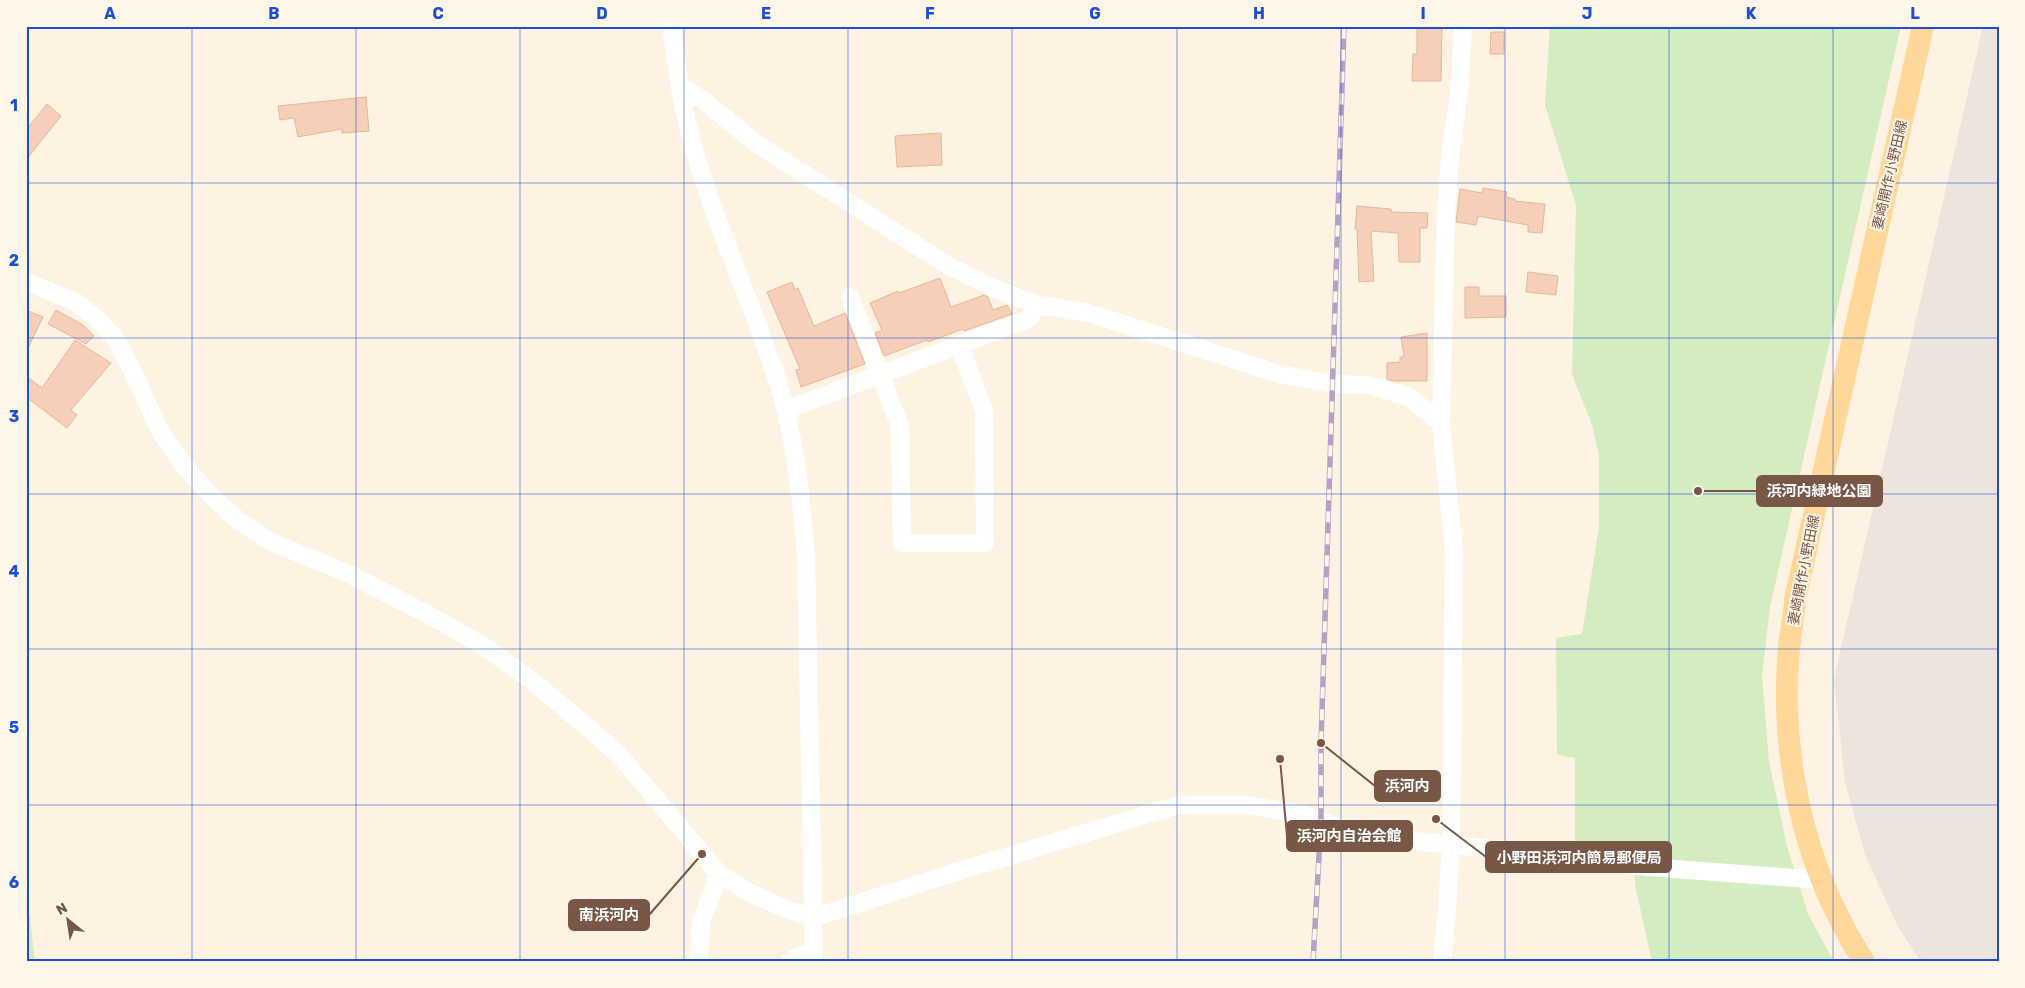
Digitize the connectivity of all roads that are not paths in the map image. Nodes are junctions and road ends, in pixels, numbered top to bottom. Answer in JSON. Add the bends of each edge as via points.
{"nodes":[{"id":1,"x":672,"y":26,"type":"edge"},
{"id":2,"x":1462,"y":26,"type":"edge"},
{"id":3,"x":1923,"y":26,"type":"edge"},
{"id":4,"x":680,"y":86,"type":"junction"},
{"id":5,"x":26,"y":282,"type":"edge"},
{"id":6,"x":850,"y":297,"type":"dead end"},
{"id":7,"x":1038,"y":305,"type":"junction"},
{"id":8,"x":959,"y":344,"type":"junction"},
{"id":9,"x":880,"y":374,"type":"junction"},
{"id":10,"x":786,"y":410,"type":"junction"},
{"id":11,"x":1442,"y":423,"type":"junction"},
{"id":12,"x":1451,"y":843,"type":"junction"},
{"id":13,"x":719,"y":874,"type":"junction"},
{"id":14,"x":1822,"y":880,"type":"junction"},
{"id":15,"x":813,"y":918,"type":"junction"},
{"id":16,"x":814,"y":957,"type":"edge"},
{"id":17,"x":698,"y":962,"type":"edge"},
{"id":18,"x":789,"y":962,"type":"edge"},
{"id":19,"x":1442,"y":962,"type":"edge"},
{"id":20,"x":1864,"y":962,"type":"edge"}],
"edges":[{"from":1,"to":4,"type":"street"},
{"from":2,"to":11,"type":"street","via":[[1459,94],[1446,211]]},
{"from":3,"to":14,"type":"main road","name":"妻崎開作小野田線","via":[[1796,595],[1789,649],[1788,728],[1792,766],[1798,802]]},
{"from":4,"to":7,"type":"street","via":[[756,144],[947,265]]},
{"from":4,"to":10,"type":"street","via":[[689,136],[704,187]]},
{"from":5,"to":13,"type":"street","via":[[76,302],[115,338],[160,431],[182,463],[239,521],[271,542],[345,572],[431,616],[482,645],[531,680],[621,758]]},
{"from":6,"to":9,"type":"street"},
{"from":7,"to":8,"type":"street","via":[[1028,318]]},
{"from":7,"to":11,"type":"street","via":[[1088,313],[1280,374],[1333,384],[1369,385],[1401,394]]},
{"from":8,"to":9,"type":"street"},
{"from":8,"to":9,"type":"street","via":[[984,411],[985,543],[902,543],[900,426]]},
{"from":9,"to":10,"type":"street"},
{"from":10,"to":15,"type":"street","via":[[802,502],[806,555]]},
{"from":11,"to":12,"type":"street","via":[[1454,551]]},
{"from":12,"to":14,"type":"street","via":[[1635,866]]},
{"from":12,"to":15,"type":"street","via":[[1383,838],[1345,830],[1308,816],[1249,805],[1179,806]]},
{"from":12,"to":19,"type":"street"},
{"from":13,"to":15,"type":"street","via":[[748,892]]},
{"from":13,"to":17,"type":"street","via":[[701,921]]},
{"from":14,"to":20,"type":"main road","name":"妻崎開作小野田線"},
{"from":15,"to":16,"type":"street"},
{"from":16,"to":18,"type":"street","via":[[796,957]]}]}
